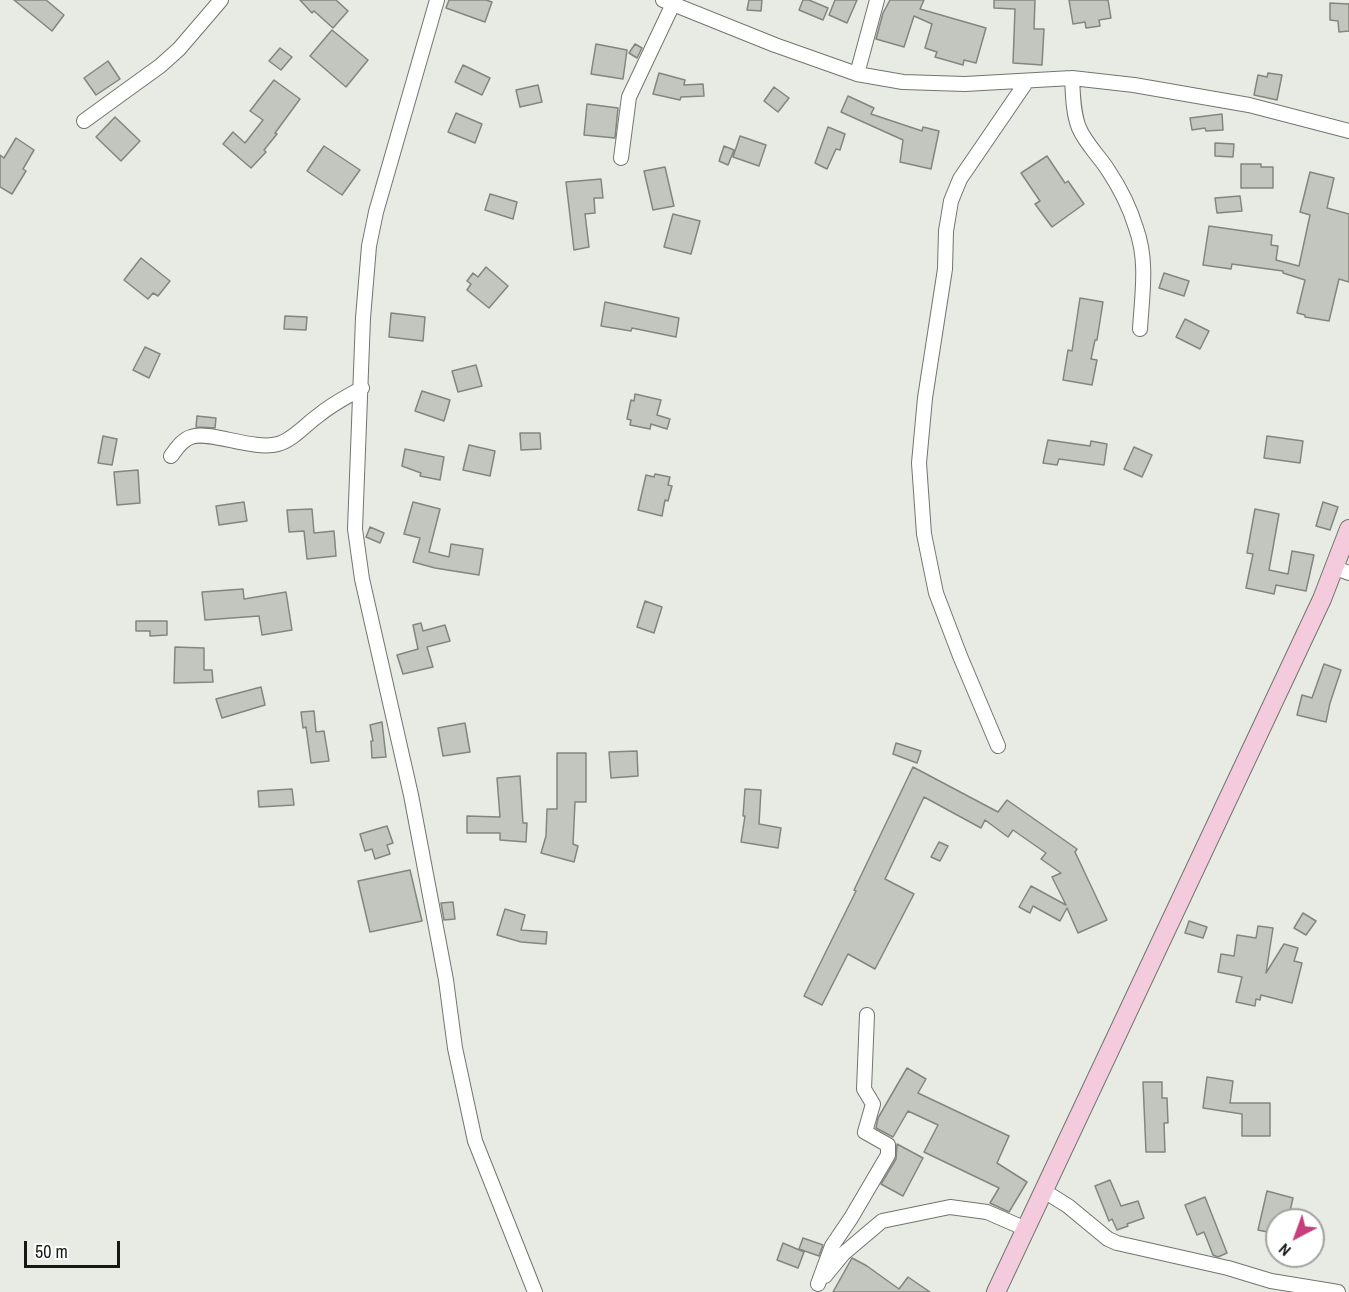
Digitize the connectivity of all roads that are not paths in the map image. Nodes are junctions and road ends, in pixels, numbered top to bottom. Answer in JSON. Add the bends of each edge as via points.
{"nodes":[{"id":1,"x":221,"y":0,"type":"edge"},
{"id":2,"x":437,"y":0,"type":"edge"},
{"id":3,"x":877,"y":0,"type":"edge"},
{"id":4,"x":668,"y":2,"type":"edge"},
{"id":5,"x":857,"y":74,"type":"junction"},
{"id":6,"x":1072,"y":78,"type":"junction"},
{"id":7,"x":1027,"y":81,"type":"junction"},
{"id":8,"x":84,"y":121,"type":"dead end"},
{"id":9,"x":1349,"y":131,"type":"edge"},
{"id":10,"x":621,"y":158,"type":"dead end"},
{"id":11,"x":1140,"y":329,"type":"dead end"},
{"id":12,"x":362,"y":388,"type":"junction"},
{"id":13,"x":171,"y":456,"type":"dead end"},
{"id":14,"x":1349,"y":529,"type":"edge"},
{"id":15,"x":1342,"y":571,"type":"edge"},
{"id":16,"x":998,"y":746,"type":"dead end"},
{"id":17,"x":867,"y":1015,"type":"dead end"},
{"id":18,"x":1044,"y":1191,"type":"junction"},
{"id":19,"x":1026,"y":1229,"type":"junction"},
{"id":20,"x":816,"y":1288,"type":"edge"},
{"id":21,"x":535,"y":1292,"type":"edge"},
{"id":22,"x":996,"y":1292,"type":"edge"},
{"id":23,"x":1338,"y":1292,"type":"edge"}],
"edges":[{"from":1,"to":8,"type":"street","via":[[179,49]]},
{"from":2,"to":12,"type":"street","via":[[369,246]]},
{"from":3,"to":5,"type":"street"},
{"from":4,"to":5,"type":"street"},
{"from":4,"to":10,"type":"street","via":[[629,98]]},
{"from":5,"to":7,"type":"street","via":[[903,82]]},
{"from":6,"to":7,"type":"street"},
{"from":6,"to":9,"type":"street","via":[[1249,105]]},
{"from":6,"to":11,"type":"street","via":[[1079,128],[1123,196],[1142,249]]},
{"from":7,"to":16,"type":"street","via":[[960,179],[951,201],[919,463],[924,534],[936,593]]},
{"from":12,"to":13,"type":"street","via":[[320,413],[284,442],[243,443],[198,435],[181,443]]},
{"from":12,"to":21,"type":"street","via":[[355,529],[362,579],[411,795],[475,1142]]},
{"from":14,"to":15,"type":"main road"},
{"from":15,"to":18,"type":"main road"},
{"from":17,"to":20,"type":"street","via":[[864,1089],[873,1104],[865,1132],[888,1145],[888,1155],[832,1246]]},
{"from":18,"to":19,"type":"main road"},
{"from":18,"to":23,"type":"street","via":[[1117,1243],[1271,1281]]},
{"from":19,"to":20,"type":"street","via":[[987,1212],[950,1207],[882,1221],[843,1254]]},
{"from":19,"to":22,"type":"main road"}]}
